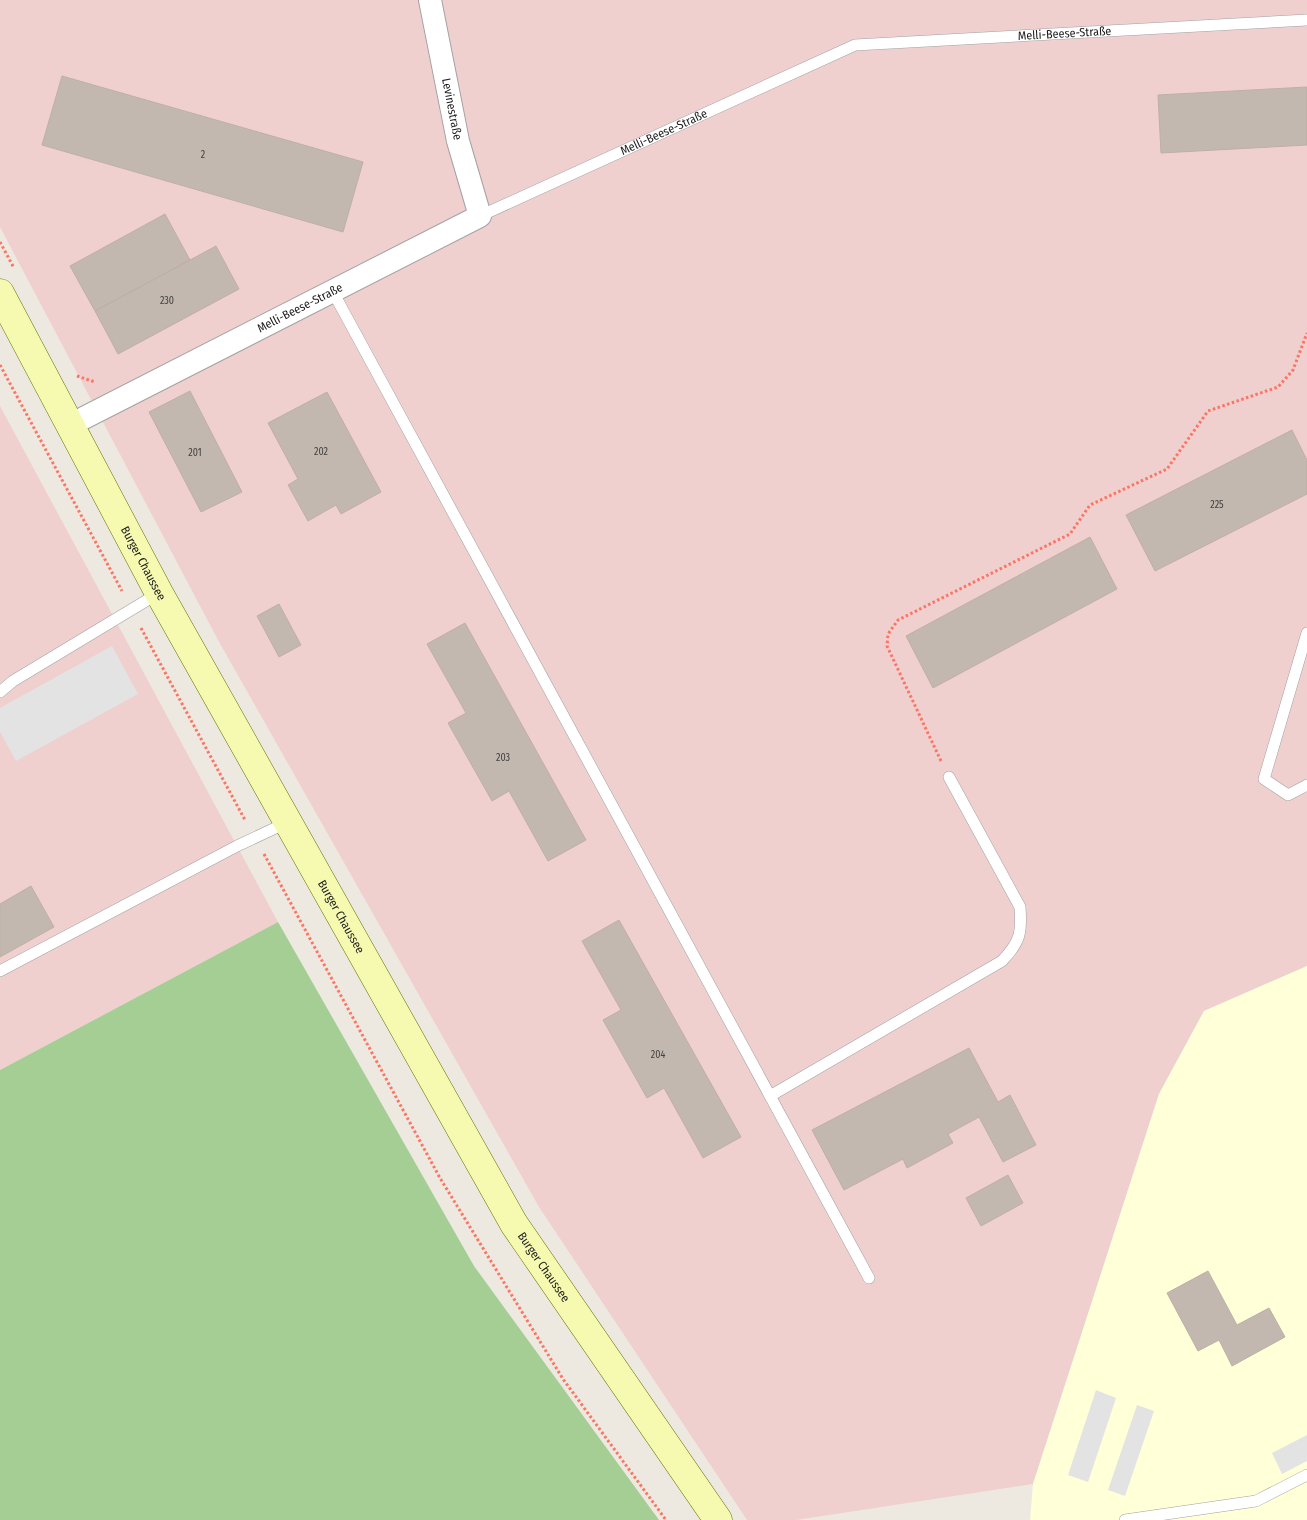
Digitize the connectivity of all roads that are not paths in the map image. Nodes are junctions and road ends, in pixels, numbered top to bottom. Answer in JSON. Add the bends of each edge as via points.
{"nodes":[{"id":1,"x":430,"y":0,"type":"edge"},
{"id":2,"x":1307,"y":20,"type":"edge"},
{"id":3,"x":480,"y":216,"type":"junction"},
{"id":4,"x":333,"y":292,"type":"junction"},
{"id":5,"x":0,"y":293,"type":"edge"},
{"id":6,"x":70,"y":425,"type":"junction"},
{"id":7,"x":160,"y":592,"type":"junction"},
{"id":8,"x":1307,"y":633,"type":"edge"},
{"id":9,"x":0,"y":692,"type":"edge"},
{"id":10,"x":949,"y":777,"type":"road end"},
{"id":11,"x":1307,"y":785,"type":"edge"},
{"id":12,"x":288,"y":822,"type":"junction"},
{"id":13,"x":0,"y":971,"type":"edge"},
{"id":14,"x":770,"y":1096,"type":"junction"},
{"id":15,"x":869,"y":1278,"type":"dead end"},
{"id":16,"x":1307,"y":1475,"type":"edge"},
{"id":17,"x":1209,"y":1508,"type":"junction"},
{"id":18,"x":718,"y":1520,"type":"edge"},
{"id":19,"x":1125,"y":1520,"type":"edge"},
{"id":20,"x":1207,"y":1520,"type":"edge"}],
"edges":[{"from":1,"to":3,"type":"street","name":"Levinestraße","via":[[458,140]]},
{"from":2,"to":3,"type":"lane","name":"Melli-Beese-Straße","via":[[856,45]]},
{"from":3,"to":4,"type":"street","name":"Melli-Beese-Straße"},
{"from":4,"to":6,"type":"street","name":"Melli-Beese-Straße"},
{"from":4,"to":14,"type":"lane"},
{"from":5,"to":6,"type":"main road","name":"Burger Chaussee"},
{"from":6,"to":7,"type":"main road","name":"Burger Chaussee"},
{"from":7,"to":9,"type":"lane"},
{"from":7,"to":12,"type":"main road","name":"Burger Chaussee"},
{"from":8,"to":11,"type":"lane","via":[[1264,779],[1288,795]]},
{"from":10,"to":14,"type":"lane","via":[[1020,907],[1022,928],[1015,947],[1002,961]]},
{"from":12,"to":13,"type":"lane"},
{"from":12,"to":18,"type":"main road","name":"Burger Chaussee","via":[[514,1224]]},
{"from":14,"to":15,"type":"lane"},
{"from":16,"to":17,"type":"lane","via":[[1256,1500]]},
{"from":17,"to":19,"type":"lane"},
{"from":17,"to":20,"type":"lane"}]}
